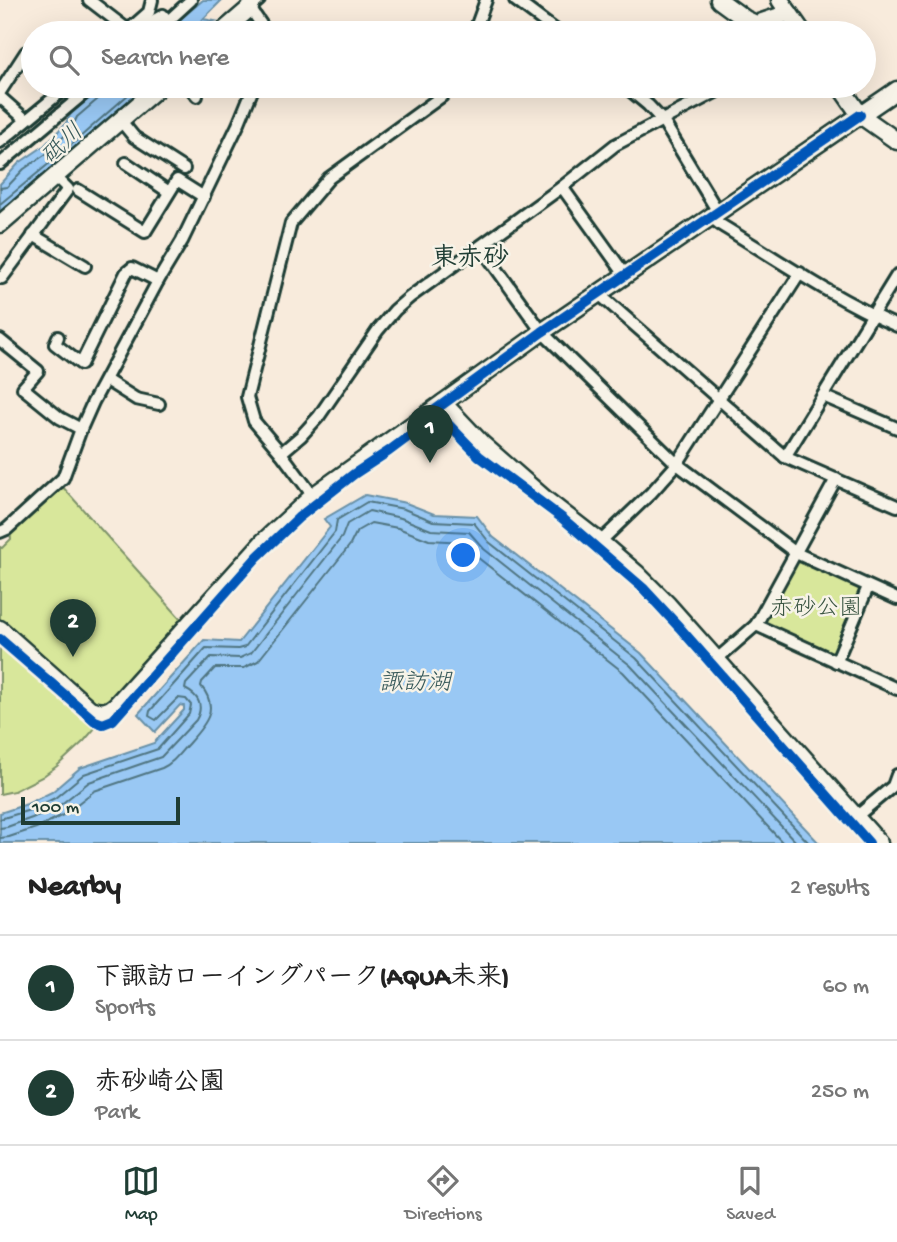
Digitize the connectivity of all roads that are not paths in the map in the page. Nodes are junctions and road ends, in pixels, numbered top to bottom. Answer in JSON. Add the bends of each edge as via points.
{"nodes":[{"id":1,"x":89,"y":0,"type":"edge"},
{"id":2,"x":152,"y":0,"type":"edge"},
{"id":3,"x":191,"y":0,"type":"edge"},
{"id":4,"x":486,"y":0,"type":"edge"},
{"id":5,"x":515,"y":0,"type":"edge"},
{"id":6,"x":719,"y":0,"type":"edge"},
{"id":7,"x":254,"y":4,"type":"edge"},
{"id":8,"x":785,"y":6,"type":"edge"},
{"id":9,"x":114,"y":21,"type":"edge"},
{"id":10,"x":140,"y":21,"type":"edge"},
{"id":11,"x":152,"y":21,"type":"edge"},
{"id":12,"x":168,"y":21,"type":"edge"},
{"id":13,"x":170,"y":21,"type":"edge"},
{"id":14,"x":235,"y":21,"type":"edge"},
{"id":15,"x":262,"y":21,"type":"edge"},
{"id":16,"x":478,"y":21,"type":"edge"},
{"id":17,"x":543,"y":21,"type":"edge"},
{"id":18,"x":748,"y":21,"type":"edge"},
{"id":19,"x":770,"y":21,"type":"edge"},
{"id":20,"x":795,"y":21,"type":"edge"},
{"id":21,"x":21,"y":60,"type":"edge"},
{"id":22,"x":897,"y":90,"type":"edge"},
{"id":23,"x":0,"y":94,"type":"edge"},
{"id":24,"x":53,"y":98,"type":"edge"},
{"id":25,"x":79,"y":98,"type":"edge"},
{"id":26,"x":147,"y":98,"type":"edge"},
{"id":27,"x":249,"y":98,"type":"edge"},
{"id":28,"x":439,"y":98,"type":"edge"},
{"id":29,"x":640,"y":98,"type":"edge"},
{"id":30,"x":705,"y":98,"type":"edge"},
{"id":31,"x":848,"y":98,"type":"edge"},
{"id":32,"x":860,"y":115,"type":"junction"},
{"id":33,"x":26,"y":120,"type":"junction"},
{"id":34,"x":121,"y":121,"type":"junction"},
{"id":35,"x":663,"y":121,"type":"junction"},
{"id":36,"x":897,"y":141,"type":"edge"},
{"id":37,"x":0,"y":142,"type":"edge"},
{"id":38,"x":126,"y":163,"type":"dead end"},
{"id":39,"x":0,"y":164,"type":"edge"},
{"id":40,"x":184,"y":169,"type":"dead end"},
{"id":41,"x":55,"y":176,"type":"junction"},
{"id":42,"x":562,"y":187,"type":"junction"},
{"id":43,"x":78,"y":190,"type":"dead end"},
{"id":44,"x":169,"y":192,"type":"junction"},
{"id":45,"x":204,"y":197,"type":"junction"},
{"id":46,"x":715,"y":215,"type":"junction"},
{"id":47,"x":0,"y":224,"type":"edge"},
{"id":48,"x":33,"y":235,"type":"junction"},
{"id":49,"x":481,"y":247,"type":"junction"},
{"id":50,"x":85,"y":267,"type":"dead end"},
{"id":51,"x":800,"y":273,"type":"junction"},
{"id":52,"x":897,"y":275,"type":"edge"},
{"id":53,"x":0,"y":276,"type":"edge"},
{"id":54,"x":626,"y":276,"type":"junction"},
{"id":55,"x":158,"y":281,"type":"junction"},
{"id":56,"x":599,"y":294,"type":"junction"},
{"id":57,"x":873,"y":316,"type":"junction"},
{"id":58,"x":897,"y":327,"type":"edge"},
{"id":59,"x":542,"y":332,"type":"junction"},
{"id":60,"x":58,"y":337,"type":"dead end"},
{"id":61,"x":0,"y":340,"type":"edge"},
{"id":62,"x":106,"y":380,"type":"junction"},
{"id":63,"x":824,"y":396,"type":"junction"},
{"id":64,"x":718,"y":398,"type":"junction"},
{"id":65,"x":443,"y":403,"type":"junction"},
{"id":66,"x":159,"y":404,"type":"dead end"},
{"id":67,"x":897,"y":428,"type":"edge"},
{"id":68,"x":81,"y":429,"type":"junction"},
{"id":69,"x":281,"y":453,"type":"junction"},
{"id":70,"x":785,"y":457,"type":"junction"},
{"id":71,"x":677,"y":464,"type":"junction"},
{"id":72,"x":836,"y":479,"type":"junction"},
{"id":73,"x":313,"y":496,"type":"junction"},
{"id":74,"x":897,"y":506,"type":"edge"},
{"id":75,"x":0,"y":532,"type":"edge"},
{"id":76,"x":600,"y":542,"type":"junction"},
{"id":77,"x":796,"y":553,"type":"junction"},
{"id":78,"x":869,"y":587,"type":"junction"},
{"id":79,"x":897,"y":599,"type":"edge"},
{"id":80,"x":757,"y":625,"type":"junction"},
{"id":81,"x":0,"y":629,"type":"edge"},
{"id":82,"x":717,"y":659,"type":"junction"},
{"id":83,"x":836,"y":662,"type":"junction"},
{"id":84,"x":897,"y":689,"type":"edge"},
{"id":85,"x":896,"y":783,"type":"edge"},
{"id":86,"x":857,"y":816,"type":"junction"},
{"id":87,"x":879,"y":843,"type":"edge"}],
"edges":[{"from":1,"to":9,"type":"street"},
{"from":2,"to":10,"type":"street"},
{"from":3,"to":13,"type":"street"},
{"from":4,"to":16,"type":"street"},
{"from":5,"to":17,"type":"street"},
{"from":6,"to":18,"type":"street"},
{"from":7,"to":14,"type":"street"},
{"from":7,"to":15,"type":"street"},
{"from":8,"to":19,"type":"street"},
{"from":8,"to":20,"type":"street"},
{"from":11,"to":12,"type":"street","via":[[163,15]]},
{"from":21,"to":23,"type":"street"},
{"from":22,"to":32,"type":"street"},
{"from":23,"to":33,"type":"street"},
{"from":24,"to":33,"type":"street"},
{"from":25,"to":39,"type":"street"},
{"from":26,"to":34,"type":"street"},
{"from":27,"to":45,"type":"street"},
{"from":28,"to":69,"type":"street","via":[[329,178],[291,223],[247,397],[254,421]]},
{"from":29,"to":35,"type":"street"},
{"from":30,"to":35,"type":"street"},
{"from":31,"to":32,"type":"street"},
{"from":32,"to":36,"type":"street"},
{"from":32,"to":46,"type":"street"},
{"from":33,"to":37,"type":"street"},
{"from":34,"to":40,"type":"street","via":[[134,137]]},
{"from":34,"to":41,"type":"street"},
{"from":35,"to":42,"type":"street","via":[[615,145]]},
{"from":35,"to":46,"type":"street"},
{"from":38,"to":44,"type":"street"},
{"from":41,"to":47,"type":"street"},
{"from":41,"to":48,"type":"street","via":[[68,189]]},
{"from":42,"to":49,"type":"street"},
{"from":42,"to":54,"type":"street"},
{"from":43,"to":44,"type":"street","via":[[145,232]]},
{"from":44,"to":45,"type":"street","via":[[177,180]]},
{"from":45,"to":55,"type":"street"},
{"from":46,"to":51,"type":"street","via":[[721,225]]},
{"from":46,"to":54,"type":"street"},
{"from":48,"to":50,"type":"street"},
{"from":48,"to":53,"type":"street"},
{"from":49,"to":59,"type":"street"},
{"from":49,"to":69,"type":"street","via":[[395,310],[318,416]]},
{"from":51,"to":57,"type":"street"},
{"from":51,"to":64,"type":"street"},
{"from":52,"to":57,"type":"street"},
{"from":54,"to":56,"type":"street"},
{"from":55,"to":60,"type":"street","via":[[132,268],[126,273],[81,364],[55,344]]},
{"from":55,"to":62,"type":"street"},
{"from":56,"to":59,"type":"street"},
{"from":56,"to":64,"type":"street"},
{"from":57,"to":58,"type":"street"},
{"from":57,"to":63,"type":"street"},
{"from":59,"to":65,"type":"street"},
{"from":59,"to":71,"type":"street"},
{"from":61,"to":68,"type":"street","via":[[38,371],[23,388]]},
{"from":62,"to":66,"type":"street","via":[[136,399]]},
{"from":62,"to":68,"type":"street"},
{"from":63,"to":67,"type":"street"},
{"from":63,"to":70,"type":"street"},
{"from":64,"to":70,"type":"street"},
{"from":64,"to":71,"type":"street"},
{"from":65,"to":73,"type":"street"},
{"from":65,"to":76,"type":"street","via":[[482,444]]},
{"from":68,"to":75,"type":"street","via":[[63,478]]},
{"from":69,"to":73,"type":"street"},
{"from":70,"to":72,"type":"street"},
{"from":71,"to":76,"type":"street"},
{"from":71,"to":77,"type":"street"},
{"from":72,"to":74,"type":"street"},
{"from":72,"to":77,"type":"street"},
{"from":73,"to":81,"type":"street","via":[[263,542],[105,712],[90,709]]},
{"from":76,"to":82,"type":"street","via":[[636,573]]},
{"from":77,"to":78,"type":"street"},
{"from":77,"to":80,"type":"street"},
{"from":78,"to":79,"type":"street"},
{"from":78,"to":83,"type":"street"},
{"from":80,"to":82,"type":"street"},
{"from":80,"to":83,"type":"street"},
{"from":82,"to":86,"type":"street"},
{"from":83,"to":84,"type":"street"},
{"from":85,"to":86,"type":"street"},
{"from":86,"to":87,"type":"street"}]}
